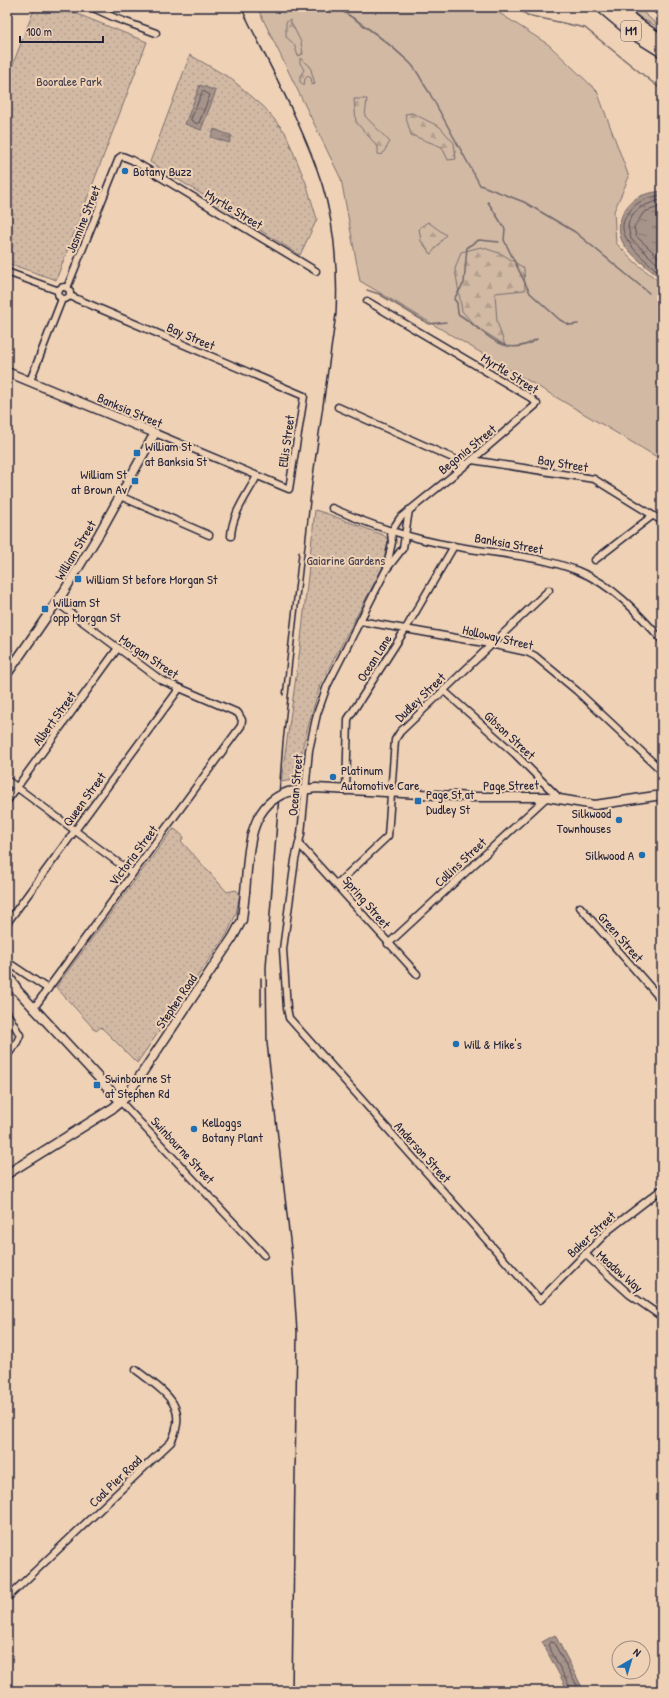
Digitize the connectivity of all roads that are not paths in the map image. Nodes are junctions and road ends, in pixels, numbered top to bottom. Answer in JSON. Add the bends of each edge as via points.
{"nodes":[{"id":1,"x":91,"y":7,"type":"edge"},
{"id":2,"x":602,"y":7,"type":"edge"},
{"id":3,"x":616,"y":7,"type":"edge"},
{"id":4,"x":656,"y":7,"type":"edge"},
{"id":5,"x":662,"y":12,"type":"edge"},
{"id":6,"x":156,"y":33,"type":"dead end"},
{"id":7,"x":662,"y":41,"type":"edge"},
{"id":8,"x":662,"y":51,"type":"edge"},
{"id":9,"x":119,"y":158,"type":"joint"},
{"id":10,"x":316,"y":271,"type":"dead end"},
{"id":11,"x":7,"y":272,"type":"edge"},
{"id":12,"x":67,"y":288,"type":"junction"},
{"id":13,"x":58,"y":291,"type":"junction"},
{"id":14,"x":70,"y":296,"type":"junction"},
{"id":15,"x":62,"y":299,"type":"junction"},
{"id":16,"x":367,"y":301,"type":"dead end"},
{"id":17,"x":7,"y":372,"type":"edge"},
{"id":18,"x":30,"y":381,"type":"junction"},
{"id":19,"x":304,"y":396,"type":"joint"},
{"id":20,"x":537,"y":404,"type":"joint"},
{"id":21,"x":338,"y":407,"type":"dead end"},
{"id":22,"x":155,"y":433,"type":"junction"},
{"id":23,"x":472,"y":460,"type":"junction"},
{"id":24,"x":466,"y":464,"type":"junction"},
{"id":25,"x":257,"y":476,"type":"junction"},
{"id":26,"x":289,"y":489,"type":"joint"},
{"id":27,"x":120,"y":496,"type":"junction"},
{"id":28,"x":332,"y":508,"type":"dead end"},
{"id":29,"x":409,"y":510,"type":"junction"},
{"id":30,"x":652,"y":516,"type":"junction"},
{"id":31,"x":662,"y":522,"type":"edge"},
{"id":32,"x":391,"y":532,"type":"junction"},
{"id":33,"x":209,"y":535,"type":"dead end"},
{"id":34,"x":231,"y":536,"type":"dead end"},
{"id":35,"x":405,"y":536,"type":"junction"},
{"id":36,"x":454,"y":546,"type":"junction"},
{"id":37,"x":595,"y":560,"type":"dead end"},
{"id":38,"x":386,"y":570,"type":"junction"},
{"id":39,"x":549,"y":590,"type":"dead end"},
{"id":40,"x":56,"y":602,"type":"junction"},
{"id":41,"x":360,"y":621,"type":"junction"},
{"id":42,"x":405,"y":630,"type":"junction"},
{"id":43,"x":662,"y":640,"type":"edge"},
{"id":44,"x":490,"y":644,"type":"junction"},
{"id":45,"x":118,"y":648,"type":"junction"},
{"id":46,"x":7,"y":674,"type":"edge"},
{"id":47,"x":179,"y":689,"type":"junction"},
{"id":48,"x":443,"y":690,"type":"junction"},
{"id":49,"x":238,"y":713,"type":"joint"},
{"id":50,"x":662,"y":771,"type":"edge"},
{"id":51,"x":7,"y":780,"type":"edge"},
{"id":52,"x":17,"y":788,"type":"junction"},
{"id":53,"x":304,"y":789,"type":"junction"},
{"id":54,"x":346,"y":791,"type":"junction"},
{"id":55,"x":288,"y":792,"type":"joint"},
{"id":56,"x":392,"y":793,"type":"junction"},
{"id":57,"x":662,"y":795,"type":"edge"},
{"id":58,"x":547,"y":797,"type":"junction"},
{"id":59,"x":559,"y":798,"type":"junction"},
{"id":60,"x":7,"y":801,"type":"edge"},
{"id":61,"x":74,"y":830,"type":"junction"},
{"id":62,"x":299,"y":844,"type":"junction"},
{"id":63,"x":132,"y":873,"type":"junction"},
{"id":64,"x":337,"y":884,"type":"junction"},
{"id":65,"x":580,"y":907,"type":"dead end"},
{"id":66,"x":7,"y":923,"type":"edge"},
{"id":67,"x":388,"y":944,"type":"junction"},
{"id":68,"x":12,"y":965,"type":"dead end"},
{"id":69,"x":7,"y":974,"type":"edge"},
{"id":70,"x":417,"y":974,"type":"dead end"},
{"id":71,"x":7,"y":983,"type":"edge"},
{"id":72,"x":48,"y":989,"type":"junction"},
{"id":73,"x":18,"y":991,"type":"junction"},
{"id":74,"x":662,"y":992,"type":"edge"},
{"id":75,"x":33,"y":1009,"type":"junction"},
{"id":76,"x":7,"y":1013,"type":"edge"},
{"id":77,"x":289,"y":1018,"type":"joint"},
{"id":78,"x":7,"y":1056,"type":"edge"},
{"id":79,"x":121,"y":1102,"type":"junction"},
{"id":80,"x":7,"y":1174,"type":"edge"},
{"id":81,"x":662,"y":1189,"type":"edge"},
{"id":82,"x":584,"y":1254,"type":"junction"},
{"id":83,"x":264,"y":1256,"type":"dead end"},
{"id":84,"x":540,"y":1300,"type":"joint"},
{"id":85,"x":662,"y":1317,"type":"edge"},
{"id":86,"x":136,"y":1370,"type":"dead end"},
{"id":87,"x":7,"y":1598,"type":"edge"}],
"edges":[{"from":1,"to":6,"type":"street"},
{"from":2,"to":8,"type":"highway","number":"M1","via":[[633,33]]},
{"from":3,"to":7,"type":"highway","number":"M1"},
{"from":4,"to":5,"type":"main road"},
{"from":9,"to":10,"type":"street","name":"Myrtle Street","via":[[124,156],[132,160]]},
{"from":9,"to":12,"type":"street","name":"Jasmine Street"},
{"from":11,"to":13,"type":"street"},
{"from":12,"to":13,"type":"street","via":[[63,287]]},
{"from":12,"to":14,"type":"street"},
{"from":13,"to":15,"type":"street"},
{"from":14,"to":15,"type":"street"},
{"from":14,"to":19,"type":"street","name":"Bay Street"},
{"from":15,"to":18,"type":"street"},
{"from":16,"to":20,"type":"street","name":"Myrtle Street","via":[[531,398]]},
{"from":17,"to":18,"type":"main road","name":"Banksia Street"},
{"from":18,"to":22,"type":"main road","name":"Banksia Street"},
{"from":19,"to":26,"type":"street","name":"Ellis Street"},
{"from":20,"to":23,"type":"street","name":"Begonia Street"},
{"from":21,"to":24,"type":"street"},
{"from":22,"to":25,"type":"street","name":"Banksia Street"},
{"from":22,"to":27,"type":"main road","name":"William Street"},
{"from":23,"to":24,"type":"street","name":"Begonia Street"},
{"from":23,"to":30,"type":"street","name":"Bay Street","via":[[594,480]]},
{"from":24,"to":29,"type":"street","name":"Begonia Street"},
{"from":25,"to":26,"type":"street","name":"Banksia Street"},
{"from":25,"to":34,"type":"street","via":[[239,508]]},
{"from":27,"to":33,"type":"street"},
{"from":27,"to":40,"type":"main road","name":"William Street"},
{"from":28,"to":32,"type":"street","name":"Banksia Street"},
{"from":29,"to":32,"type":"street","name":"Begonia Street"},
{"from":29,"to":35,"type":"street"},
{"from":30,"to":31,"type":"street","name":"Bay Street"},
{"from":30,"to":37,"type":"street"},
{"from":32,"to":35,"type":"street","name":"Banksia Street"},
{"from":32,"to":38,"type":"street","name":"Ocean Street","via":[[391,548]]},
{"from":35,"to":36,"type":"street","name":"Banksia Street"},
{"from":35,"to":38,"type":"street","name":"Ocean Street","via":[[403,548]]},
{"from":36,"to":42,"type":"street","name":"Ocean Lane"},
{"from":36,"to":43,"type":"street","name":"Banksia Street","via":[[546,562],[579,571],[609,588],[633,607]]},
{"from":38,"to":41,"type":"street","name":"Ocean Street"},
{"from":39,"to":44,"type":"street","name":"Dudley Street"},
{"from":40,"to":45,"type":"street","name":"Morgan Street"},
{"from":40,"to":46,"type":"main road","name":"William Street"},
{"from":41,"to":42,"type":"street","name":"Holloway Street"},
{"from":41,"to":53,"type":"street","name":"Ocean Street","via":[[327,686],[317,714]]},
{"from":42,"to":44,"type":"street","name":"Holloway Street"},
{"from":42,"to":54,"type":"street","name":"Ocean Lane","via":[[348,719]]},
{"from":44,"to":48,"type":"street","name":"Dudley Street"},
{"from":44,"to":50,"type":"street","name":"Holloway Street","via":[[535,656],[577,691]]},
{"from":45,"to":47,"type":"street","name":"Morgan Street","via":[[155,676]]},
{"from":45,"to":52,"type":"street","name":"Albert Street"},
{"from":47,"to":49,"type":"street","name":"Morgan Street"},
{"from":47,"to":61,"type":"street","name":"Queen Street"},
{"from":48,"to":56,"type":"street","name":"Dudley Street","via":[[395,740]]},
{"from":48,"to":59,"type":"street","name":"Gibson Street","via":[[515,754]]},
{"from":49,"to":63,"type":"street","name":"Victoria Street","via":[[242,720],[241,726]]},
{"from":51,"to":52,"type":"street"},
{"from":52,"to":60,"type":"street","name":"Albert Street"},
{"from":52,"to":61,"type":"street"},
{"from":53,"to":54,"type":"main road","name":"Page Street"},
{"from":53,"to":55,"type":"main road","name":"Page Street"},
{"from":53,"to":62,"type":"street","name":"Ocean Street"},
{"from":54,"to":56,"type":"main road","name":"Page Street"},
{"from":55,"to":79,"type":"main road","name":"Stephen Road","bridge":true,"via":[[271,802],[256,822],[252,835],[242,920],[233,937]]},
{"from":56,"to":58,"type":"main road","name":"Page Street","via":[[472,798]]},
{"from":56,"to":64,"type":"street","name":"Dudley Street","via":[[388,836]]},
{"from":57,"to":59,"type":"main road","name":"Page Street","via":[[595,805]]},
{"from":58,"to":59,"type":"main road","name":"Page Street"},
{"from":58,"to":67,"type":"street","name":"Collins Street"},
{"from":61,"to":63,"type":"street"},
{"from":61,"to":66,"type":"street","name":"Queen Street"},
{"from":62,"to":64,"type":"street","name":"Spring Street"},
{"from":62,"to":77,"type":"street","name":"Ocean Street","via":[[283,949]]},
{"from":63,"to":72,"type":"street","name":"Victoria Street"},
{"from":64,"to":67,"type":"street","name":"Spring Street"},
{"from":65,"to":74,"type":"street","name":"Green Street","via":[[658,996]]},
{"from":67,"to":70,"type":"street","name":"Spring Street"},
{"from":68,"to":72,"type":"street"},
{"from":69,"to":73,"type":"main road","name":"Swinbourne Street"},
{"from":71,"to":73,"type":"main road","name":"Swinbourne Street"},
{"from":72,"to":75,"type":"street","name":"Victoria Street"},
{"from":73,"to":75,"type":"main road","name":"Swinbourne Street"},
{"from":75,"to":79,"type":"main road","name":"Swinbourne Street"},
{"from":76,"to":78,"type":"street","via":[[20,1035]]},
{"from":77,"to":84,"type":"street","name":"Anderson Street"},
{"from":79,"to":80,"type":"main road","name":"Stephen Road"},
{"from":79,"to":83,"type":"street","name":"Swinbourne Street"},
{"from":81,"to":82,"type":"street","name":"Baker Street","via":[[609,1230]]},
{"from":82,"to":84,"type":"street","name":"Baker Street"},
{"from":82,"to":85,"type":"street","name":"Meadow Way","via":[[629,1294]]},
{"from":86,"to":87,"type":"street","name":"Coal Pier Road","via":[[158,1386],[178,1412],[179,1421],[171,1442]]}]}
